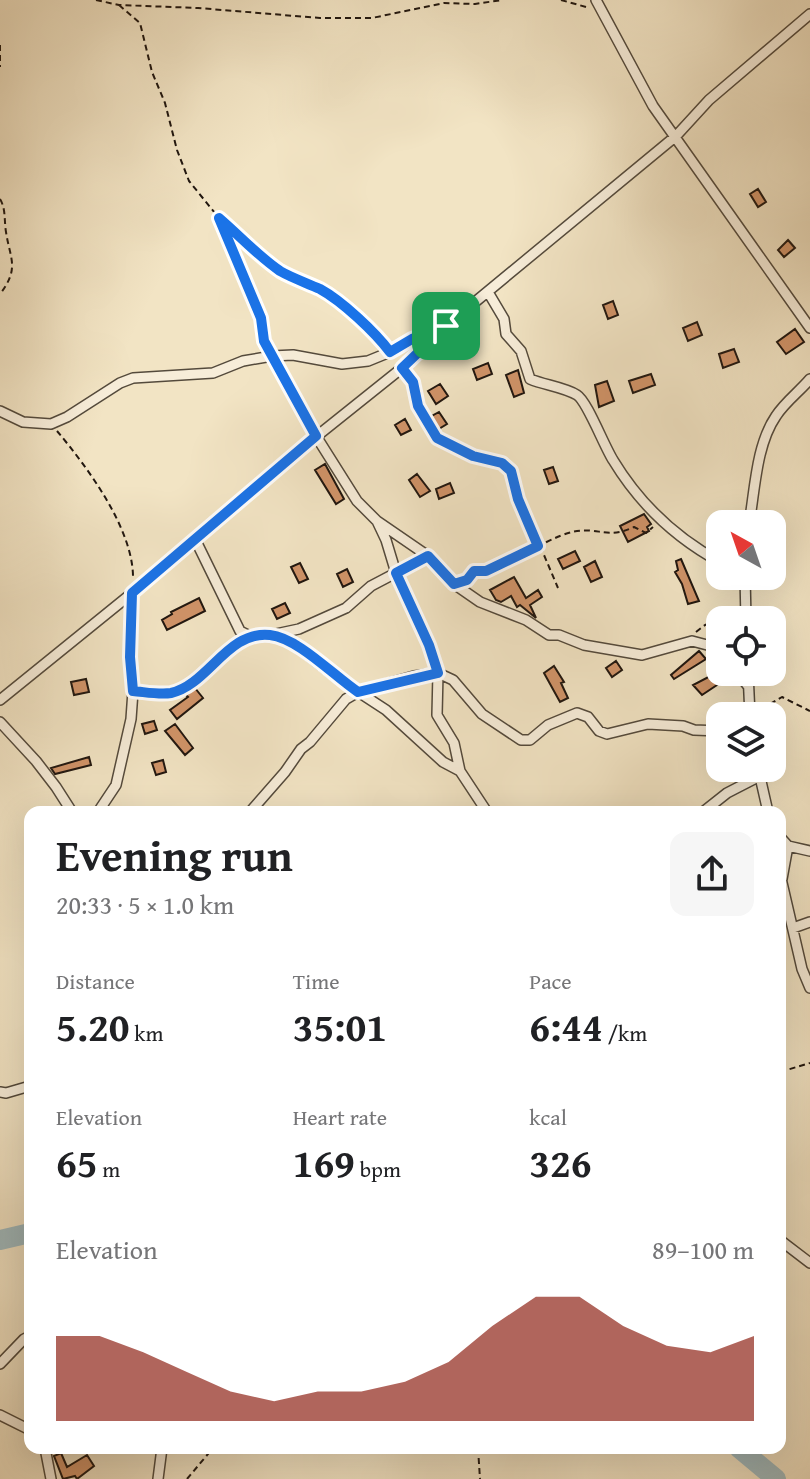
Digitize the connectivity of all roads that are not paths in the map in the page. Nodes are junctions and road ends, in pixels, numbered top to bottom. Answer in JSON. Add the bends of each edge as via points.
{"nodes":[{"id":1,"x":596,"y":0,"type":"edge"},
{"id":2,"x":810,"y":14,"type":"edge"},
{"id":3,"x":676,"y":136,"type":"junction"},
{"id":4,"x":488,"y":292,"type":"junction"},
{"id":5,"x":446,"y":326,"type":"junction"},
{"id":6,"x":810,"y":328,"type":"edge"},
{"id":7,"x":810,"y":379,"type":"edge"},
{"id":8,"x":0,"y":411,"type":"edge"},
{"id":9,"x":316,"y":436,"type":"junction"},
{"id":10,"x":752,"y":510,"type":"edge"},
{"id":11,"x":377,"y":521,"type":"junction"},
{"id":12,"x":195,"y":539,"type":"junction"},
{"id":13,"x":706,"y":555,"type":"edge"},
{"id":14,"x":428,"y":556,"type":"junction"},
{"id":15,"x":396,"y":573,"type":"junction"},
{"id":16,"x":132,"y":593,"type":"junction"},
{"id":17,"x":271,"y":635,"type":"junction"},
{"id":18,"x":706,"y":645,"type":"edge"},
{"id":19,"x":438,"y":673,"type":"junction"},
{"id":20,"x":748,"y":686,"type":"edge"},
{"id":21,"x":358,"y":692,"type":"junction"},
{"id":22,"x":0,"y":700,"type":"edge"},
{"id":23,"x":749,"y":702,"type":"edge"},
{"id":24,"x":0,"y":722,"type":"edge"},
{"id":25,"x":706,"y":730,"type":"edge"},
{"id":26,"x":460,"y":771,"type":"junction"},
{"id":27,"x":744,"y":782,"type":"edge"},
{"id":28,"x":761,"y":782,"type":"edge"},
{"id":29,"x":68,"y":806,"type":"edge"},
{"id":30,"x":102,"y":806,"type":"edge"},
{"id":31,"x":255,"y":806,"type":"edge"},
{"id":32,"x":483,"y":806,"type":"edge"},
{"id":33,"x":711,"y":806,"type":"edge"},
{"id":34,"x":767,"y":806,"type":"edge"},
{"id":35,"x":786,"y":844,"type":"edge"},
{"id":36,"x":788,"y":846,"type":"junction"},
{"id":37,"x":810,"y":851,"type":"edge"},
{"id":38,"x":786,"y":855,"type":"edge"},
{"id":39,"x":786,"y":898,"type":"edge"},
{"id":40,"x":810,"y":922,"type":"edge"},
{"id":41,"x":793,"y":928,"type":"junction"},
{"id":42,"x":810,"y":988,"type":"edge"},
{"id":43,"x":24,"y":1088,"type":"edge"},
{"id":44,"x":0,"y":1092,"type":"edge"},
{"id":45,"x":786,"y":1245,"type":"edge"},
{"id":46,"x":810,"y":1263,"type":"edge"},
{"id":47,"x":24,"y":1342,"type":"edge"},
{"id":48,"x":0,"y":1364,"type":"edge"},
{"id":49,"x":0,"y":1415,"type":"edge"},
{"id":50,"x":24,"y":1427,"type":"edge"},
{"id":51,"x":46,"y":1454,"type":"edge"},
{"id":52,"x":161,"y":1454,"type":"edge"},
{"id":53,"x":51,"y":1479,"type":"edge"},
{"id":54,"x":158,"y":1479,"type":"edge"}],
"edges":[{"from":1,"to":3,"type":"street","via":[[653,106]]},
{"from":2,"to":3,"type":"street","via":[[709,100]]},
{"from":3,"to":4,"type":"street"},
{"from":3,"to":6,"type":"street"},
{"from":4,"to":5,"type":"street"},
{"from":4,"to":13,"type":"street","via":[[504,319],[506,334],[521,351],[530,379],[577,395],[628,482],[662,521]]},
{"from":5,"to":8,"type":"street","via":[[368,361],[342,364],[272,356],[213,373],[133,378],[51,424],[23,422]]},
{"from":5,"to":9,"type":"street"},
{"from":7,"to":10,"type":"street","via":[[772,422]]},
{"from":9,"to":11,"type":"street","via":[[347,489]]},
{"from":9,"to":12,"type":"street"},
{"from":11,"to":14,"type":"street"},
{"from":11,"to":15,"type":"street"},
{"from":12,"to":16,"type":"street"},
{"from":12,"to":17,"type":"street","via":[[240,631],[252,637]]},
{"from":14,"to":15,"type":"street"},
{"from":14,"to":18,"type":"street","via":[[480,602],[542,632],[642,655],[682,642]]},
{"from":15,"to":17,"type":"street","via":[[346,608]]},
{"from":15,"to":19,"type":"street"},
{"from":16,"to":22,"type":"street"},
{"from":16,"to":30,"type":"street","via":[[133,691],[123,761]]},
{"from":17,"to":21,"type":"street","via":[[294,644]]},
{"from":19,"to":21,"type":"street"},
{"from":19,"to":25,"type":"street","via":[[453,680],[494,724],[521,740],[577,713],[607,734],[648,724]]},
{"from":19,"to":26,"type":"street","via":[[437,715],[454,743]]},
{"from":20,"to":23,"type":"street"},
{"from":21,"to":26,"type":"street"},
{"from":21,"to":31,"type":"street","via":[[346,699]]},
{"from":24,"to":29,"type":"street"},
{"from":26,"to":32,"type":"street"},
{"from":27,"to":33,"type":"street"},
{"from":28,"to":34,"type":"street"},
{"from":35,"to":36,"type":"street"},
{"from":36,"to":37,"type":"street"},
{"from":36,"to":38,"type":"street"},
{"from":39,"to":41,"type":"street"},
{"from":40,"to":41,"type":"street"},
{"from":41,"to":42,"type":"street"},
{"from":43,"to":44,"type":"street"},
{"from":45,"to":46,"type":"street"},
{"from":47,"to":48,"type":"street"},
{"from":49,"to":50,"type":"street"},
{"from":51,"to":53,"type":"street"},
{"from":52,"to":54,"type":"street"}]}
